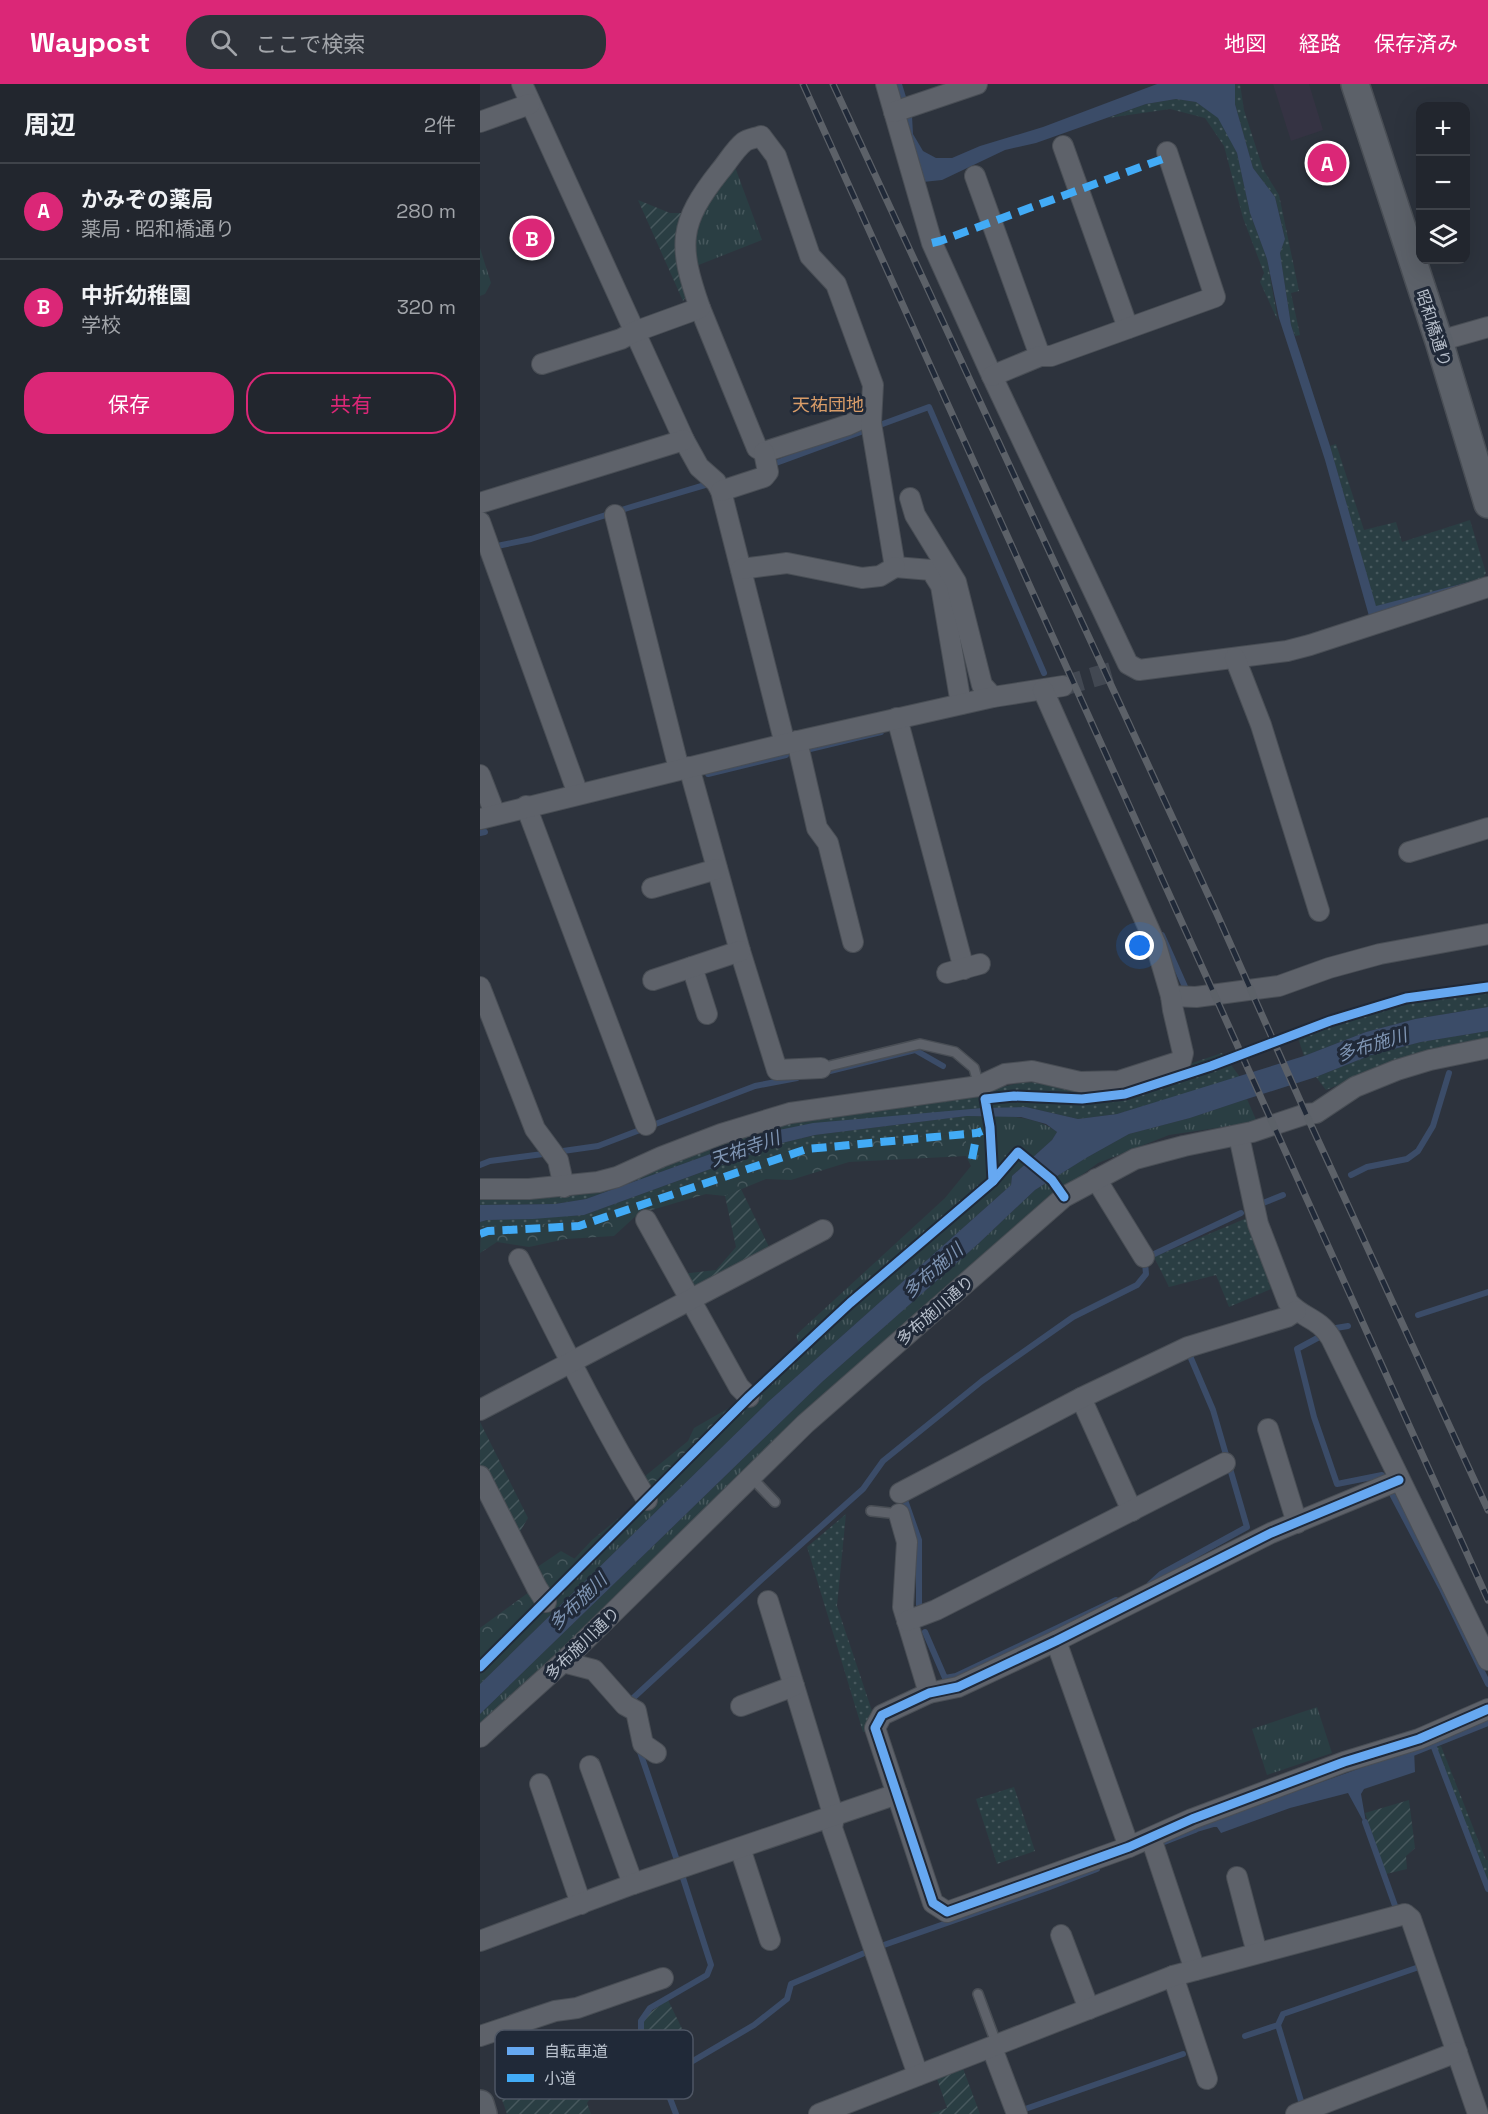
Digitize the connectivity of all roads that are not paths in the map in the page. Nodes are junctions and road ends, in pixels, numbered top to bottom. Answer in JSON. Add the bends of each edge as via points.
{"nodes":[{"id":1,"x":522,"y":84,"type":"edge"},
{"id":2,"x":886,"y":84,"type":"edge"},
{"id":3,"x":1355,"y":84,"type":"edge"},
{"id":4,"x":966,"y":86,"type":"edge"},
{"id":5,"x":530,"y":104,"type":"junction"},
{"id":6,"x":894,"y":112,"type":"junction"},
{"id":7,"x":480,"y":122,"type":"edge"},
{"id":8,"x":1063,"y":146,"type":"dead end"},
{"id":9,"x":1167,"y":152,"type":"dead end"},
{"id":10,"x":975,"y":176,"type":"dead end"},
{"id":11,"x":700,"y":308,"type":"junction"},
{"id":12,"x":1488,"y":327,"type":"edge"},
{"id":13,"x":1128,"y":328,"type":"junction"},
{"id":14,"x":634,"y":332,"type":"junction"},
{"id":15,"x":1439,"y":341,"type":"junction"},
{"id":16,"x":1040,"y":356,"type":"junction"},
{"id":17,"x":542,"y":364,"type":"dead end"},
{"id":18,"x":992,"y":376,"type":"junction"},
{"id":19,"x":871,"y":424,"type":"junction"},
{"id":20,"x":684,"y":440,"type":"junction"},
{"id":21,"x":764,"y":452,"type":"junction"},
{"id":22,"x":721,"y":491,"type":"junction"},
{"id":23,"x":910,"y":498,"type":"dead end"},
{"id":24,"x":480,"y":503,"type":"edge"},
{"id":25,"x":1488,"y":504,"type":"edge"},
{"id":26,"x":615,"y":515,"type":"dead end"},
{"id":27,"x":480,"y":522,"type":"edge"},
{"id":28,"x":895,"y":567,"type":"junction"},
{"id":29,"x":741,"y":569,"type":"junction"},
{"id":30,"x":1488,"y":587,"type":"edge"},
{"id":31,"x":1235,"y":658,"type":"junction"},
{"id":32,"x":1063,"y":686,"type":"tunnel mouth"},
{"id":33,"x":1043,"y":690,"type":"junction"},
{"id":34,"x":993,"y":697,"type":"junction"},
{"id":35,"x":961,"y":704,"type":"junction"},
{"id":36,"x":897,"y":718,"type":"junction"},
{"id":37,"x":791,"y":742,"type":"junction"},
{"id":38,"x":684,"y":768,"type":"junction"},
{"id":39,"x":480,"y":775,"type":"edge"},
{"id":40,"x":578,"y":794,"type":"junction"},
{"id":41,"x":526,"y":806,"type":"junction"},
{"id":42,"x":487,"y":817,"type":"edge"},
{"id":43,"x":1488,"y":828,"type":"edge"},
{"id":44,"x":1409,"y":852,"type":"dead end"},
{"id":45,"x":717,"y":869,"type":"junction"},
{"id":46,"x":652,"y":888,"type":"dead end"},
{"id":47,"x":1319,"y":911,"type":"dead end"},
{"id":48,"x":1488,"y":934,"type":"edge"},
{"id":49,"x":853,"y":942,"type":"dead end"},
{"id":50,"x":740,"y":951,"type":"junction"},
{"id":51,"x":692,"y":967,"type":"junction"},
{"id":52,"x":964,"y":969,"type":"dead end"},
{"id":53,"x":653,"y":980,"type":"dead end"},
{"id":54,"x":480,"y":987,"type":"edge"},
{"id":55,"x":1171,"y":996,"type":"junction"},
{"id":56,"x":707,"y":1014,"type":"dead end"},
{"id":57,"x":1488,"y":1048,"type":"edge"},
{"id":58,"x":821,"y":1068,"type":"joint"},
{"id":59,"x":979,"y":1086,"type":"junction"},
{"id":60,"x":646,"y":1125,"type":"dead end"},
{"id":61,"x":1239,"y":1136,"type":"junction"},
{"id":62,"x":1096,"y":1179,"type":"junction"},
{"id":63,"x":564,"y":1186,"type":"junction"},
{"id":64,"x":480,"y":1189,"type":"edge"},
{"id":65,"x":646,"y":1220,"type":"dead end"},
{"id":66,"x":822,"y":1230,"type":"dead end"},
{"id":67,"x":1144,"y":1257,"type":"dead end"},
{"id":68,"x":519,"y":1259,"type":"dead end"},
{"id":69,"x":690,"y":1299,"type":"junction"},
{"id":70,"x":1296,"y":1311,"type":"junction"},
{"id":71,"x":571,"y":1362,"type":"junction"},
{"id":72,"x":750,"y":1397,"type":"dead end"},
{"id":73,"x":1082,"y":1398,"type":"junction"},
{"id":74,"x":480,"y":1410,"type":"edge"},
{"id":75,"x":1268,"y":1429,"type":"dead end"},
{"id":76,"x":1225,"y":1463,"type":"dead end"},
{"id":77,"x":480,"y":1476,"type":"edge"},
{"id":78,"x":751,"y":1477,"type":"junction"},
{"id":79,"x":1391,"y":1483,"type":"junction"},
{"id":80,"x":900,"y":1492,"type":"dead end"},
{"id":81,"x":647,"y":1500,"type":"dead end"},
{"id":82,"x":775,"y":1502,"type":"dead end"},
{"id":83,"x":871,"y":1511,"type":"dead end"},
{"id":84,"x":1132,"y":1511,"type":"junction"},
{"id":85,"x":898,"y":1514,"type":"joint"},
{"id":86,"x":1297,"y":1523,"type":"junction"},
{"id":87,"x":768,"y":1601,"type":"dead end"},
{"id":88,"x":546,"y":1602,"type":"dead end"},
{"id":89,"x":907,"y":1621,"type":"junction"},
{"id":90,"x":1056,"y":1641,"type":"junction"},
{"id":91,"x":1488,"y":1660,"type":"edge"},
{"id":92,"x":562,"y":1662,"type":"junction"},
{"id":93,"x":794,"y":1686,"type":"junction"},
{"id":94,"x":929,"y":1693,"type":"junction"},
{"id":95,"x":741,"y":1706,"type":"dead end"},
{"id":96,"x":1488,"y":1709,"type":"edge"},
{"id":97,"x":480,"y":1737,"type":"edge"},
{"id":98,"x":656,"y":1753,"type":"dead end"},
{"id":99,"x":590,"y":1766,"type":"dead end"},
{"id":100,"x":540,"y":1784,"type":"dead end"},
{"id":101,"x":897,"y":1794,"type":"junction"},
{"id":102,"x":834,"y":1817,"type":"junction"},
{"id":103,"x":1129,"y":1846,"type":"junction"},
{"id":104,"x":1154,"y":1846,"type":"junction"},
{"id":105,"x":740,"y":1848,"type":"junction"},
{"id":106,"x":1237,"y":1877,"type":"dead end"},
{"id":107,"x":633,"y":1884,"type":"junction"},
{"id":108,"x":581,"y":1904,"type":"junction"},
{"id":109,"x":1060,"y":1935,"type":"dead end"},
{"id":110,"x":770,"y":1940,"type":"dead end"},
{"id":111,"x":480,"y":1941,"type":"edge"},
{"id":112,"x":1257,"y":1953,"type":"junction"},
{"id":113,"x":1195,"y":1970,"type":"junction"},
{"id":114,"x":1173,"y":1976,"type":"junction"},
{"id":115,"x":663,"y":1978,"type":"dead end"},
{"id":116,"x":978,"y":1994,"type":"dead end"},
{"id":117,"x":1089,"y":2009,"type":"junction"},
{"id":118,"x":498,"y":2030,"type":"edge"},
{"id":119,"x":495,"y":2031,"type":"edge"},
{"id":120,"x":480,"y":2036,"type":"edge"},
{"id":121,"x":992,"y":2048,"type":"junction"},
{"id":122,"x":1450,"y":2055,"type":"junction"},
{"id":123,"x":918,"y":2075,"type":"junction"},
{"id":124,"x":1207,"y":2079,"type":"dead end"},
{"id":125,"x":480,"y":2104,"type":"edge"},
{"id":126,"x":483,"y":2114,"type":"edge"},
{"id":127,"x":819,"y":2114,"type":"edge"},
{"id":128,"x":1017,"y":2114,"type":"edge"},
{"id":129,"x":1296,"y":2114,"type":"edge"},
{"id":130,"x":1478,"y":2114,"type":"edge"}],
"edges":[{"from":1,"to":5,"type":"street"},
{"from":2,"to":6,"type":"street"},
{"from":3,"to":15,"type":"main road","name":"昭和橋通り"},
{"from":4,"to":6,"type":"street"},
{"from":5,"to":7,"type":"street"},
{"from":5,"to":14,"type":"street"},
{"from":6,"to":18,"type":"street","via":[[932,243]]},
{"from":8,"to":13,"type":"street"},
{"from":9,"to":13,"type":"street","via":[[1215,297]]},
{"from":10,"to":16,"type":"street"},
{"from":11,"to":14,"type":"street"},
{"from":11,"to":19,"type":"street","via":[[688,274],[686,231],[696,204],[710,185],[744,142],[761,136],[776,156],[810,256],[836,284],[873,385]]},
{"from":11,"to":21,"type":"street","via":[[757,448]]},
{"from":12,"to":15,"type":"street"},
{"from":13,"to":16,"type":"street","via":[[1051,356]]},
{"from":14,"to":17,"type":"street"},
{"from":14,"to":20,"type":"street"},
{"from":15,"to":25,"type":"main road","name":"昭和橋通り"},
{"from":16,"to":18,"type":"street"},
{"from":18,"to":31,"type":"street","via":[[1123,667],[1139,670]]},
{"from":19,"to":21,"type":"street","via":[[848,425]]},
{"from":19,"to":28,"type":"street"},
{"from":20,"to":22,"type":"street","via":[[699,467]]},
{"from":20,"to":24,"type":"street"},
{"from":21,"to":22,"type":"street","via":[[768,472],[764,477]]},
{"from":22,"to":29,"type":"street"},
{"from":23,"to":34,"type":"street","via":[[915,515],[956,582],[982,685]]},
{"from":26,"to":38,"type":"street"},
{"from":27,"to":40,"type":"street"},
{"from":28,"to":29,"type":"street","via":[[880,576],[861,578],[787,563]]},
{"from":28,"to":35,"type":"street","via":[[932,570],[941,586]]},
{"from":29,"to":37,"type":"street"},
{"from":30,"to":31,"type":"street","via":[[1310,645]]},
{"from":31,"to":47,"type":"street","via":[[1261,725]]},
{"from":32,"to":33,"type":"street"},
{"from":33,"to":34,"type":"street"},
{"from":33,"to":55,"type":"street","via":[[1156,945]]},
{"from":34,"to":35,"type":"street"},
{"from":35,"to":36,"type":"street"},
{"from":36,"to":37,"type":"street"},
{"from":36,"to":52,"type":"street"},
{"from":37,"to":38,"type":"street"},
{"from":37,"to":49,"type":"street","via":[[817,828],[828,843]]},
{"from":38,"to":40,"type":"street"},
{"from":38,"to":45,"type":"street"},
{"from":39,"to":42,"type":"street"},
{"from":40,"to":41,"type":"street"},
{"from":41,"to":42,"type":"street"},
{"from":41,"to":60,"type":"street"},
{"from":43,"to":44,"type":"street"},
{"from":45,"to":46,"type":"street"},
{"from":45,"to":50,"type":"street"},
{"from":48,"to":55,"type":"street","via":[[1380,954],[1279,986],[1196,997]]},
{"from":50,"to":51,"type":"street"},
{"from":50,"to":58,"type":"street","via":[[777,1070]]},
{"from":51,"to":53,"type":"street"},
{"from":51,"to":56,"type":"street"},
{"from":54,"to":63,"type":"street","via":[[535,1129],[558,1160]]},
{"from":55,"to":59,"type":"street","via":[[1183,1053],[1181,1061],[1119,1081],[1080,1082],[1032,1071],[1005,1074]]},
{"from":57,"to":61,"type":"street","name":"多布施川通り","via":[[1397,1070],[1355,1087],[1316,1113]]},
{"from":58,"to":59,"type":"lane","via":[[920,1044],[955,1052],[974,1068]]},
{"from":59,"to":63,"type":"street","via":[[790,1113],[721,1134],[617,1177]]},
{"from":61,"to":62,"type":"street","name":"多布施川通り","via":[[1135,1159]]},
{"from":61,"to":70,"type":"street","via":[[1258,1224],[1288,1302]]},
{"from":62,"to":67,"type":"street"},
{"from":62,"to":78,"type":"street","name":"多布施川通り","via":[[1064,1197],[1039,1218],[805,1424]]},
{"from":63,"to":64,"type":"street"},
{"from":65,"to":69,"type":"street"},
{"from":66,"to":69,"type":"street"},
{"from":68,"to":71,"type":"street"},
{"from":69,"to":71,"type":"street"},
{"from":69,"to":72,"type":"street","via":[[739,1387]]},
{"from":70,"to":73,"type":"street","via":[[1188,1347]]},
{"from":70,"to":79,"type":"street","via":[[1317,1321],[1328,1333]]},
{"from":71,"to":74,"type":"street"},
{"from":71,"to":81,"type":"street"},
{"from":73,"to":80,"type":"street"},
{"from":73,"to":84,"type":"street"},
{"from":75,"to":86,"type":"street"},
{"from":76,"to":84,"type":"street"},
{"from":77,"to":88,"type":"street"},
{"from":78,"to":82,"type":"lane"},
{"from":78,"to":92,"type":"street","name":"多布施川通り"},
{"from":79,"to":86,"type":"street"},
{"from":79,"to":91,"type":"street"},
{"from":83,"to":85,"type":"lane"},
{"from":84,"to":89,"type":"street"},
{"from":85,"to":89,"type":"street","via":[[907,1542],[903,1607]]},
{"from":86,"to":90,"type":"street"},
{"from":87,"to":93,"type":"street"},
{"from":89,"to":94,"type":"street"},
{"from":90,"to":94,"type":"street","via":[[958,1687]]},
{"from":90,"to":103,"type":"street"},
{"from":92,"to":97,"type":"street","name":"多布施川通り"},
{"from":92,"to":98,"type":"street","via":[[594,1670],[625,1705],[636,1711],[644,1744]]},
{"from":93,"to":95,"type":"street"},
{"from":93,"to":102,"type":"street"},
{"from":94,"to":101,"type":"street","via":[[882,1715],[875,1728]]},
{"from":96,"to":104,"type":"street","via":[[1419,1739],[1344,1762],[1192,1819]]},
{"from":99,"to":107,"type":"street"},
{"from":100,"to":108,"type":"street"},
{"from":101,"to":102,"type":"street"},
{"from":101,"to":103,"type":"street","via":[[933,1903],[947,1912]]},
{"from":102,"to":105,"type":"street"},
{"from":102,"to":123,"type":"street","via":[[832,1828]]},
{"from":103,"to":104,"type":"street"},
{"from":104,"to":113,"type":"street"},
{"from":105,"to":107,"type":"street"},
{"from":105,"to":110,"type":"street"},
{"from":106,"to":112,"type":"street"},
{"from":107,"to":108,"type":"street"},
{"from":108,"to":111,"type":"street"},
{"from":109,"to":117,"type":"street"},
{"from":112,"to":113,"type":"street"},
{"from":112,"to":122,"type":"street","via":[[1399,1915],[1411,1919]]},
{"from":113,"to":114,"type":"street"},
{"from":114,"to":117,"type":"street"},
{"from":114,"to":124,"type":"street"},
{"from":115,"to":118,"type":"street","via":[[578,2008],[555,2011]]},
{"from":116,"to":121,"type":"lane","via":[[995,2040]]},
{"from":117,"to":121,"type":"street"},
{"from":119,"to":120,"type":"street"},
{"from":121,"to":123,"type":"street"},
{"from":121,"to":128,"type":"street"},
{"from":122,"to":129,"type":"street"},
{"from":122,"to":130,"type":"street"},
{"from":123,"to":127,"type":"street"},
{"from":125,"to":126,"type":"main road"}]}
